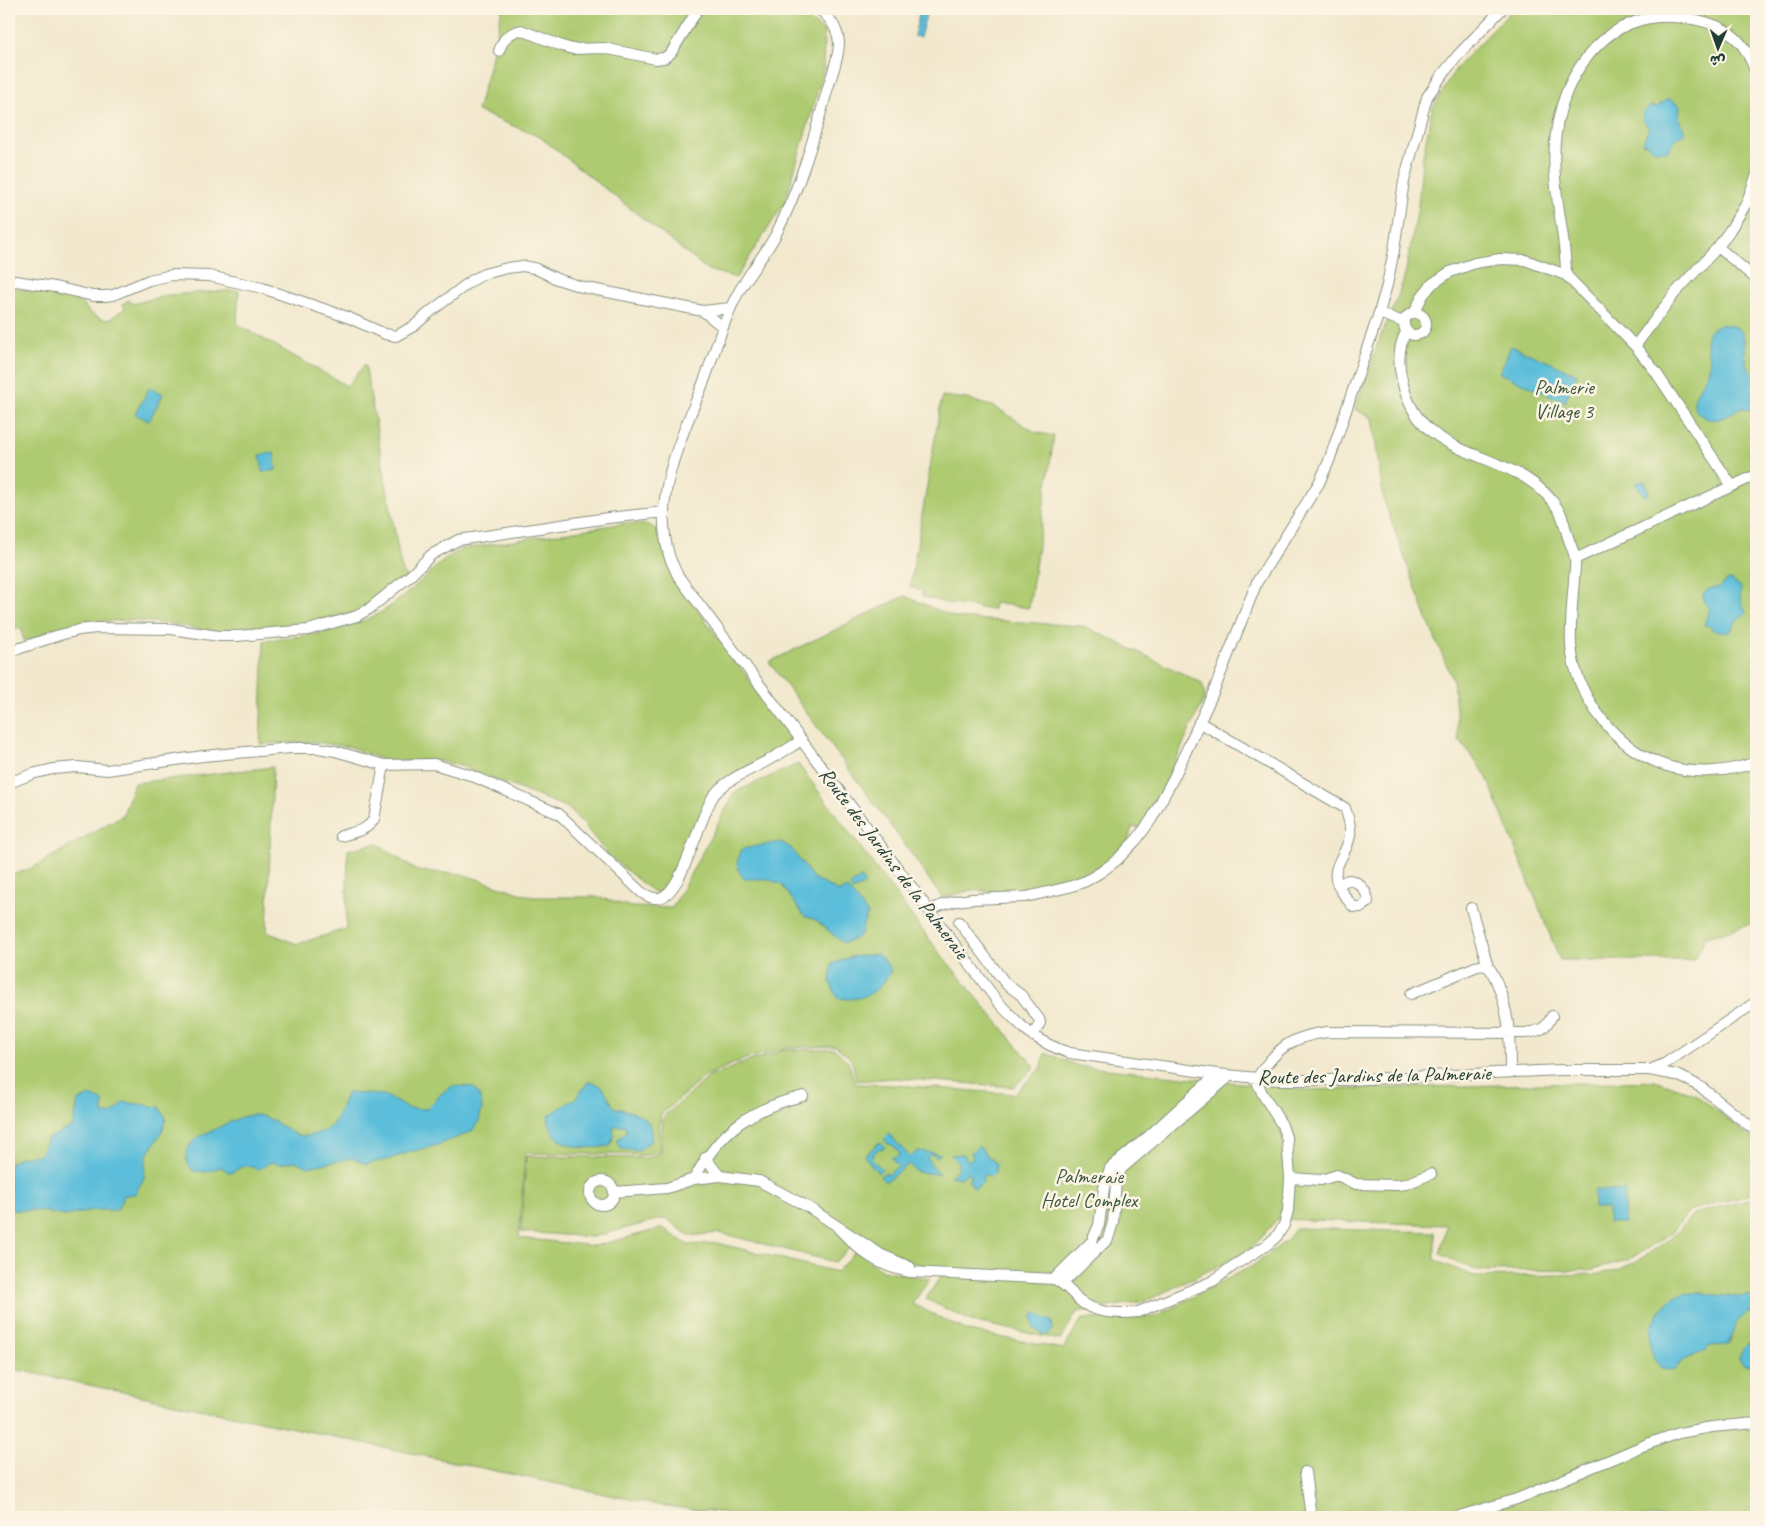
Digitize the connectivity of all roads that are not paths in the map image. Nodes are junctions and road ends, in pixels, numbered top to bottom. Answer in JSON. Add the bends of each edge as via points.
{"nodes":[{"id":1,"x":698,"y":9,"type":"edge"},
{"id":2,"x":819,"y":9,"type":"edge"},
{"id":3,"x":1502,"y":9,"type":"edge"},
{"id":4,"x":499,"y":51,"type":"dead end"},
{"id":5,"x":1756,"y":72,"type":"edge"},
{"id":6,"x":1756,"y":177,"type":"edge"},
{"id":7,"x":1718,"y":247,"type":"junction"},
{"id":8,"x":1566,"y":275,"type":"junction"},
{"id":9,"x":9,"y":280,"type":"edge"},
{"id":10,"x":1756,"y":280,"type":"edge"},
{"id":11,"x":730,"y":308,"type":"junction"},
{"id":12,"x":703,"y":311,"type":"junction"},
{"id":13,"x":1379,"y":313,"type":"junction"},
{"id":14,"x":1414,"y":313,"type":"junction"},
{"id":15,"x":723,"y":326,"type":"junction"},
{"id":16,"x":1404,"y":327,"type":"junction"},
{"id":17,"x":1635,"y":346,"type":"junction"},
{"id":18,"x":1756,"y":475,"type":"edge"},
{"id":19,"x":1732,"y":486,"type":"junction"},
{"id":20,"x":664,"y":512,"type":"junction"},
{"id":21,"x":1575,"y":559,"type":"junction"},
{"id":22,"x":9,"y":652,"type":"edge"},
{"id":23,"x":1200,"y":722,"type":"junction"},
{"id":24,"x":802,"y":740,"type":"junction"},
{"id":25,"x":1756,"y":762,"type":"edge"},
{"id":26,"x":384,"y":765,"type":"junction"},
{"id":27,"x":9,"y":783,"type":"edge"},
{"id":28,"x":341,"y":836,"type":"dead end"},
{"id":29,"x":1338,"y":886,"type":"dead end"},
{"id":30,"x":1471,"y":908,"type":"dead end"},
{"id":31,"x":930,"y":910,"type":"junction"},
{"id":32,"x":959,"y":922,"type":"dead end"},
{"id":33,"x":1488,"y":966,"type":"junction"},
{"id":34,"x":1411,"y":994,"type":"dead end"},
{"id":35,"x":1756,"y":1002,"type":"edge"},
{"id":36,"x":1552,"y":1016,"type":"dead end"},
{"id":37,"x":1510,"y":1033,"type":"junction"},
{"id":38,"x":1033,"y":1036,"type":"junction"},
{"id":39,"x":1650,"y":1070,"type":"junction"},
{"id":40,"x":1510,"y":1072,"type":"junction"},
{"id":41,"x":1217,"y":1074,"type":"junction"},
{"id":42,"x":1230,"y":1076,"type":"junction"},
{"id":43,"x":1256,"y":1078,"type":"junction"},
{"id":44,"x":803,"y":1096,"type":"dead end"},
{"id":45,"x":1756,"y":1131,"type":"edge"},
{"id":46,"x":1153,"y":1138,"type":"junction"},
{"id":47,"x":705,"y":1158,"type":"junction"},
{"id":48,"x":1431,"y":1174,"type":"dead end"},
{"id":49,"x":720,"y":1176,"type":"junction"},
{"id":50,"x":1290,"y":1178,"type":"junction"},
{"id":51,"x":694,"y":1179,"type":"junction"},
{"id":52,"x":614,"y":1192,"type":"dead end"},
{"id":53,"x":1058,"y":1281,"type":"junction"},
{"id":54,"x":1756,"y":1423,"type":"edge"},
{"id":55,"x":1305,"y":1472,"type":"dead end"},
{"id":56,"x":1311,"y":1517,"type":"edge"},
{"id":57,"x":1456,"y":1517,"type":"edge"}],
"edges":[{"from":1,"to":4,"type":"street","via":[[671,53],[664,58],[604,48],[568,48],[521,30],[509,34]]},
{"from":2,"to":11,"type":"street","name":"Route des Jardins de la Palmeraie","via":[[837,31],[839,44],[816,132],[804,171],[774,238]]},
{"from":3,"to":13,"type":"street","via":[[1458,54],[1427,97],[1404,181],[1394,250]]},
{"from":5,"to":8,"type":"street","via":[[1733,34],[1703,20],[1687,17],[1638,20],[1610,34],[1583,60],[1567,89],[1554,137],[1556,190]]},
{"from":6,"to":7,"type":"street","via":[[1746,204]]},
{"from":7,"to":10,"type":"street"},
{"from":7,"to":17,"type":"street","via":[[1675,293]]},
{"from":8,"to":14,"type":"street","via":[[1525,260],[1474,263],[1450,272],[1432,284]]},
{"from":8,"to":17,"type":"street"},
{"from":9,"to":12,"type":"street","via":[[105,296],[172,275],[209,276],[262,288],[396,336],[414,326],[471,281],[484,274],[522,266],[576,285]]},
{"from":11,"to":12,"type":"street"},
{"from":11,"to":15,"type":"street","name":"Route des Jardins de la Palmeraie"},
{"from":12,"to":15,"type":"street"},
{"from":13,"to":16,"type":"street"},
{"from":13,"to":23,"type":"street","via":[[1329,461],[1319,483],[1257,582]]},
{"from":14,"to":16,"type":"street","via":[[1405,318]]},
{"from":14,"to":16,"type":"street","via":[[1425,320],[1426,329],[1414,336]]},
{"from":15,"to":20,"type":"street","name":"Route des Jardins de la Palmeraie","via":[[674,456]]},
{"from":16,"to":21,"type":"street","via":[[1399,369],[1413,411],[1442,440],[1518,472],[1537,485],[1560,512]]},
{"from":17,"to":19,"type":"street"},
{"from":18,"to":19,"type":"street"},
{"from":19,"to":21,"type":"street"},
{"from":20,"to":22,"type":"street","via":[[458,540],[431,555],[369,609],[357,616],[308,630],[219,636],[171,629],[97,628],[56,636]]},
{"from":20,"to":24,"type":"street","name":"Route des Jardins de la Palmeraie","via":[[669,556],[678,576]]},
{"from":21,"to":25,"type":"street","via":[[1571,620],[1573,656],[1588,701],[1605,724],[1640,755],[1672,768],[1710,771]]},
{"from":23,"to":29,"type":"street","via":[[1345,808],[1350,836],[1335,872]]},
{"from":23,"to":31,"type":"street","via":[[1144,831],[1101,872],[1086,881],[1041,894],[972,899],[942,904]]},
{"from":24,"to":26,"type":"street","via":[[731,781],[714,795],[676,884],[660,898],[650,898],[641,892],[552,810],[449,768],[434,764]]},
{"from":24,"to":31,"type":"street","name":"Route des Jardins de la Palmeraie"},
{"from":26,"to":27,"type":"street","via":[[335,751],[291,748],[203,756],[107,770],[53,769]]},
{"from":26,"to":28,"type":"street","via":[[370,825]]},
{"from":30,"to":33,"type":"street"},
{"from":31,"to":38,"type":"street","name":"Route des Jardins de la Palmeraie","via":[[998,1002]]},
{"from":32,"to":38,"type":"street","via":[[1006,984],[1021,995],[1039,1019]]},
{"from":33,"to":34,"type":"street","via":[[1475,967]]},
{"from":33,"to":37,"type":"street","via":[[1505,1003]]},
{"from":35,"to":39,"type":"street","via":[[1666,1063]]},
{"from":36,"to":37,"type":"street","via":[[1543,1029]]},
{"from":37,"to":40,"type":"street"},
{"from":37,"to":43,"type":"street","via":[[1310,1034],[1284,1045]]},
{"from":38,"to":41,"type":"street","name":"Route des Jardins de la Palmeraie","via":[[1070,1053]]},
{"from":39,"to":40,"type":"street","name":"Route des Jardins de la Palmeraie"},
{"from":39,"to":45,"type":"street","name":"Route des Jardins de la Palmeraie","via":[[1676,1075],[1702,1088]]},
{"from":40,"to":43,"type":"street","name":"Route des Jardins de la Palmeraie","via":[[1346,1080]]},
{"from":41,"to":42,"type":"street","name":"Route des Jardins de la Palmeraie"},
{"from":41,"to":46,"type":"street"},
{"from":42,"to":43,"type":"street","name":"Route des Jardins de la Palmeraie"},
{"from":42,"to":46,"type":"street"},
{"from":43,"to":50,"type":"street","via":[[1282,1125],[1287,1140]]},
{"from":44,"to":47,"type":"street","via":[[762,1109],[744,1120],[722,1137]]},
{"from":46,"to":53,"type":"street","via":[[1110,1168],[1096,1233]]},
{"from":47,"to":49,"type":"street"},
{"from":47,"to":51,"type":"street"},
{"from":48,"to":50,"type":"street","via":[[1398,1185],[1356,1184],[1337,1176],[1321,1180]]},
{"from":49,"to":51,"type":"street"},
{"from":49,"to":53,"type":"street","via":[[759,1181],[801,1202],[890,1260],[926,1272]]},
{"from":50,"to":53,"type":"street","via":[[1288,1211],[1277,1236],[1213,1281],[1138,1312],[1124,1313],[1091,1308]]},
{"from":51,"to":52,"type":"street","via":[[667,1188]]},
{"from":54,"to":57,"type":"street","via":[[1679,1433],[1517,1499]]},
{"from":55,"to":56,"type":"street"}]}
